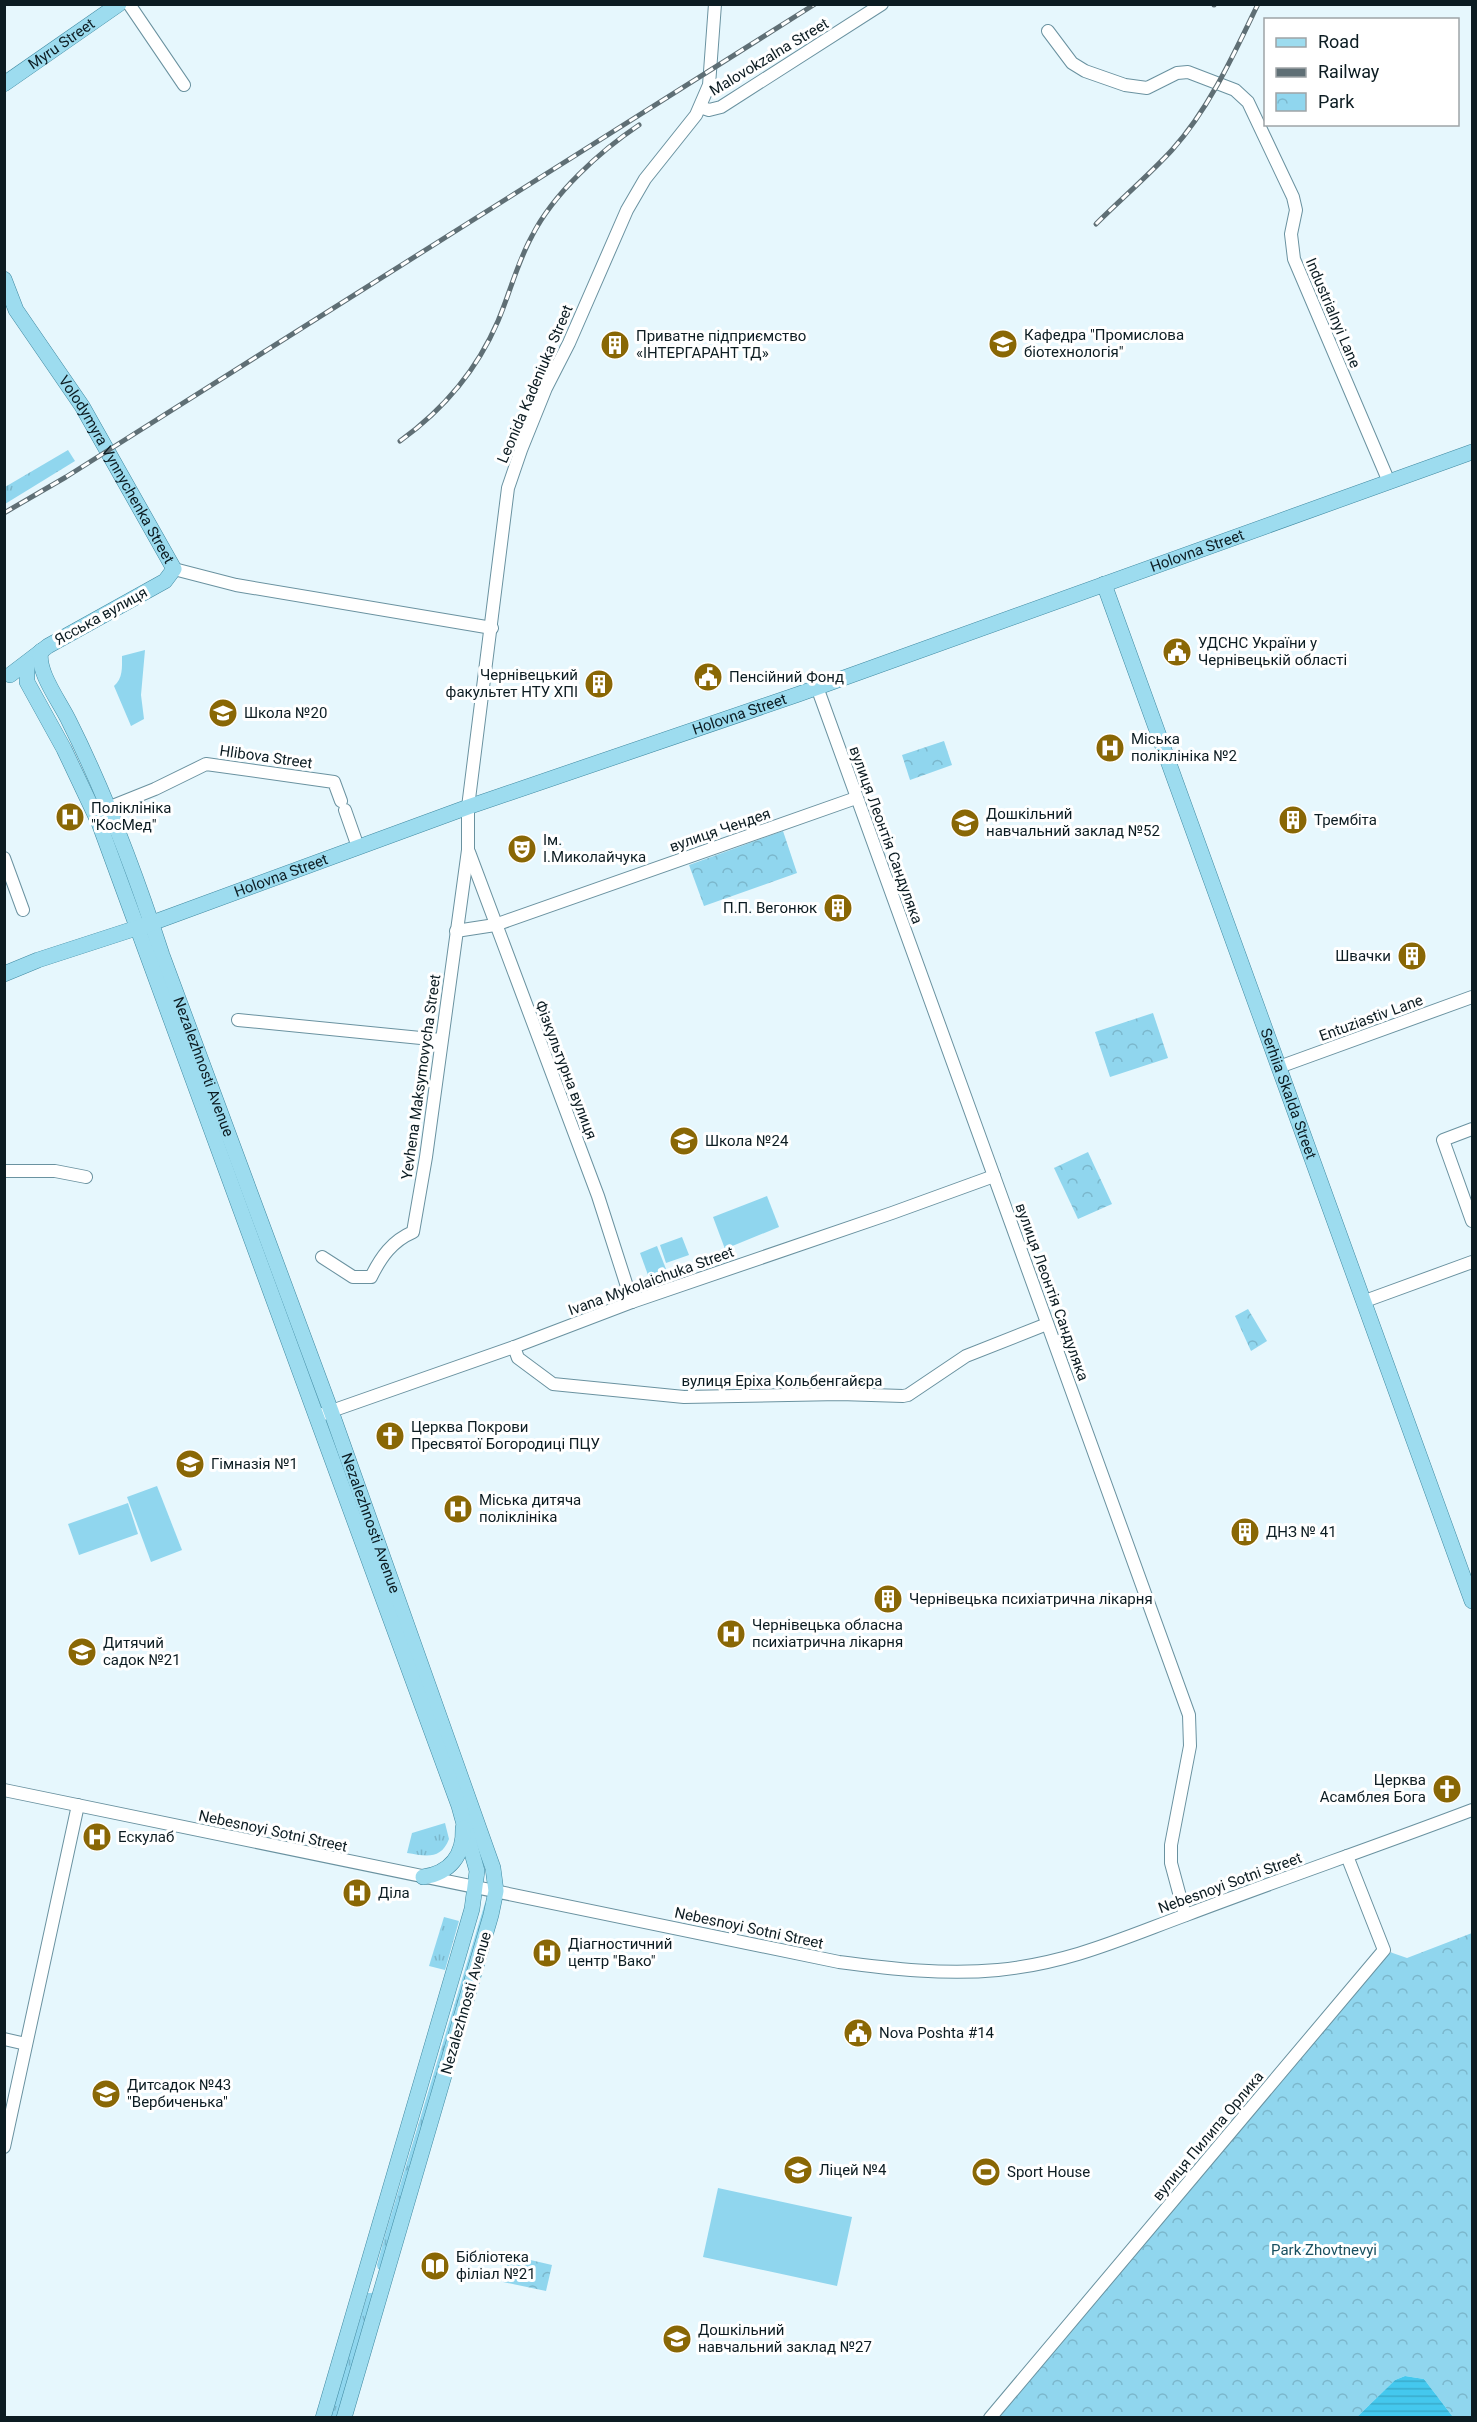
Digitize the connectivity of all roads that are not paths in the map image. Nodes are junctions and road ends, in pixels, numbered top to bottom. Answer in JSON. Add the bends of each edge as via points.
{"nodes":[{"id":1,"x":119,"y":4,"type":"edge"},
{"id":2,"x":129,"y":4,"type":"edge"},
{"id":3,"x":715,"y":4,"type":"edge"},
{"id":4,"x":882,"y":4,"type":"edge"},
{"id":5,"x":1048,"y":31,"type":"dead end"},
{"id":6,"x":4,"y":84,"type":"edge"},
{"id":7,"x":184,"y":85,"type":"dead end"},
{"id":8,"x":700,"y":107,"type":"junction"},
{"id":9,"x":4,"y":279,"type":"edge"},
{"id":10,"x":1473,"y":452,"type":"edge"},
{"id":11,"x":1389,"y":482,"type":"junction"},
{"id":12,"x":174,"y":569,"type":"junction"},
{"id":13,"x":1104,"y":584,"type":"junction"},
{"id":14,"x":492,"y":628,"type":"junction"},
{"id":15,"x":41,"y":651,"type":"junction"},
{"id":16,"x":27,"y":663,"type":"junction"},
{"id":17,"x":7,"y":677,"type":"edge"},
{"id":18,"x":27,"y":682,"type":"junction"},
{"id":19,"x":817,"y":687,"type":"junction"},
{"id":20,"x":856,"y":798,"type":"junction"},
{"id":21,"x":110,"y":807,"type":"junction"},
{"id":22,"x":468,"y":807,"type":"junction"},
{"id":23,"x":358,"y":848,"type":"junction"},
{"id":24,"x":468,"y":850,"type":"junction"},
{"id":25,"x":4,"y":858,"type":"edge"},
{"id":26,"x":23,"y":910,"type":"dead end"},
{"id":27,"x":495,"y":925,"type":"junction"},
{"id":28,"x":144,"y":926,"type":"junction"},
{"id":29,"x":456,"y":931,"type":"junction"},
{"id":30,"x":4,"y":974,"type":"edge"},
{"id":31,"x":1473,"y":997,"type":"edge"},
{"id":32,"x":238,"y":1020,"type":"dead end"},
{"id":33,"x":441,"y":1040,"type":"junction"},
{"id":34,"x":1279,"y":1067,"type":"junction"},
{"id":35,"x":1473,"y":1129,"type":"edge"},
{"id":36,"x":4,"y":1171,"type":"edge"},
{"id":37,"x":994,"y":1176,"type":"junction"},
{"id":38,"x":86,"y":1178,"type":"dead end"},
{"id":39,"x":1473,"y":1221,"type":"edge"},
{"id":40,"x":322,"y":1257,"type":"dead end"},
{"id":41,"x":1473,"y":1262,"type":"edge"},
{"id":42,"x":1365,"y":1301,"type":"junction"},
{"id":43,"x":632,"y":1302,"type":"junction"},
{"id":44,"x":1047,"y":1324,"type":"junction"},
{"id":45,"x":514,"y":1347,"type":"junction"},
{"id":46,"x":324,"y":1414,"type":"junction"},
{"id":47,"x":1473,"y":1601,"type":"edge"},
{"id":48,"x":4,"y":1790,"type":"edge"},
{"id":49,"x":78,"y":1805,"type":"junction"},
{"id":50,"x":1473,"y":1810,"type":"edge"},
{"id":51,"x":463,"y":1819,"type":"junction"},
{"id":52,"x":1347,"y":1856,"type":"junction"},
{"id":53,"x":423,"y":1877,"type":"junction"},
{"id":54,"x":476,"y":1888,"type":"junction"},
{"id":55,"x":496,"y":1892,"type":"junction"},
{"id":56,"x":1185,"y":1915,"type":"junction"},
{"id":57,"x":4,"y":2039,"type":"edge"},
{"id":58,"x":27,"y":2044,"type":"junction"},
{"id":59,"x":4,"y":2147,"type":"edge"},
{"id":60,"x":323,"y":2418,"type":"edge"},
{"id":61,"x":345,"y":2418,"type":"edge"},
{"id":62,"x":990,"y":2418,"type":"edge"}],
"edges":[{"from":1,"to":6,"type":"main road","name":"Myru Street"},
{"from":2,"to":7,"type":"street"},
{"from":3,"to":8,"type":"street","name":"Leonida Kadeniuka Street","via":[[709,85]]},
{"from":4,"to":8,"type":"street","name":"Malovokzalna Street","via":[[721,107]]},
{"from":5,"to":11,"type":"street","name":"Industrialnyi Lane","via":[[1072,63],[1085,71],[1147,88],[1177,73],[1188,72],[1235,90],[1248,102],[1293,197],[1294,259]]},
{"from":8,"to":14,"type":"street","name":"Leonida Kadeniuka Street","via":[[645,179],[627,210],[525,439],[508,488]]},
{"from":9,"to":12,"type":"main road","name":"Volodymyra Vynnychenka Street","via":[[16,310],[82,406]]},
{"from":10,"to":11,"type":"main road","name":"Holovna Street"},
{"from":11,"to":13,"type":"main road","name":"Holovna Street"},
{"from":12,"to":14,"type":"street","name":"Volodymyra Vynnychenka Street","via":[[236,585]]},
{"from":12,"to":15,"type":"main road","name":"Ясська вулиця","via":[[165,581]]},
{"from":13,"to":19,"type":"main road","name":"Holovna Street"},
{"from":13,"to":34,"type":"main road","name":"Serhiia Skalda Street"},
{"from":14,"to":22,"type":"street","name":"Leonida Kadeniuka Street"},
{"from":15,"to":16,"type":"main road","name":"Ясська вулиця"},
{"from":15,"to":21,"type":"main road","name":"Nezalezhnosti Avenue","via":[[40,667]]},
{"from":16,"to":17,"type":"main road","name":"Ясська вулиця"},
{"from":16,"to":18,"type":"main road","name":"Nezalezhnosti Avenue"},
{"from":17,"to":18,"type":"main road","via":[[21,677]]},
{"from":18,"to":28,"type":"main road","name":"Nezalezhnosti Avenue","via":[[99,823]]},
{"from":19,"to":20,"type":"street","name":"вулиця Леонтія Сандуляка"},
{"from":19,"to":22,"type":"main road","name":"Holovna Street"},
{"from":20,"to":27,"type":"street","name":"вулиця Чендея"},
{"from":20,"to":37,"type":"street","name":"вулиця Леонтія Сандуляка"},
{"from":21,"to":23,"type":"street","name":"Hlibova Street","via":[[206,764],[334,782]]},
{"from":21,"to":28,"type":"main road","name":"Nezalezhnosti Avenue"},
{"from":22,"to":23,"type":"main road","name":"Holovna Street"},
{"from":22,"to":24,"type":"street","name":"Yevhena Maksymovycha Street"},
{"from":23,"to":28,"type":"main road","name":"Holovna Street"},
{"from":24,"to":27,"type":"street","name":"Фізкультурна вулиця"},
{"from":24,"to":29,"type":"street","name":"Yevhena Maksymovycha Street"},
{"from":25,"to":26,"type":"street"},
{"from":27,"to":29,"type":"street","name":"вулиця Чендея"},
{"from":27,"to":43,"type":"street","name":"Фізкультурна вулиця","via":[[598,1196]]},
{"from":28,"to":30,"type":"main road","name":"Holovna Street"},
{"from":28,"to":46,"type":"main road","name":"Nezalezhnosti Avenue"},
{"from":29,"to":33,"type":"street","name":"Yevhena Maksymovycha Street"},
{"from":31,"to":34,"type":"street","name":"Entuziastiv Lane"},
{"from":32,"to":33,"type":"street"},
{"from":33,"to":40,"type":"street","name":"Yevhena Maksymovycha Street","via":[[413,1232],[382,1255],[371,1277],[353,1276]]},
{"from":34,"to":42,"type":"main road","name":"Serhiia Skalda Street"},
{"from":35,"to":39,"type":"street","via":[[1443,1140]]},
{"from":36,"to":38,"type":"street","via":[[55,1171]]},
{"from":37,"to":43,"type":"street","name":"Ivana Mykolaichuka Street"},
{"from":37,"to":44,"type":"street","name":"вулиця Леонтія Сандуляка"},
{"from":41,"to":42,"type":"street"},
{"from":42,"to":47,"type":"main road","name":"Serhiia Skalda Street"},
{"from":43,"to":45,"type":"street","name":"Ivana Mykolaichuka Street"},
{"from":44,"to":45,"type":"street","name":"вулиця Еріха Кольбенгайєра","via":[[966,1356],[903,1396],[684,1397],[553,1384],[518,1358]]},
{"from":44,"to":56,"type":"street","name":"вулиця Леонтія Сандуляка","via":[[1189,1715],[1190,1746],[1171,1845]]},
{"from":45,"to":46,"type":"street","name":"Ivana Mykolaichuka Street"},
{"from":46,"to":51,"type":"main road","name":"Nezalezhnosti Avenue"},
{"from":46,"to":55,"type":"main road","name":"Nezalezhnosti Avenue","via":[[484,1837]]},
{"from":48,"to":49,"type":"street","name":"Nebesnoyi Sotni Street"},
{"from":49,"to":53,"type":"street","name":"Nebesnoyi Sotni Street"},
{"from":49,"to":58,"type":"street"},
{"from":50,"to":52,"type":"street","name":"Nebesnoyi Sotni Street"},
{"from":51,"to":53,"type":"main road","via":[[459,1856],[448,1868]]},
{"from":51,"to":54,"type":"main road","name":"Nezalezhnosti Avenue","via":[[477,1871]]},
{"from":52,"to":56,"type":"street","name":"Nebesnoyi Sotni Street"},
{"from":52,"to":62,"type":"street","name":"вулиця Пилипа Орлика","via":[[1384,1950]]},
{"from":53,"to":54,"type":"street","name":"Nebesnoyi Sotni Street"},
{"from":54,"to":55,"type":"street","name":"Nebesnoyi Sotni Street"},
{"from":54,"to":60,"type":"main road","name":"Nezalezhnosti Avenue","via":[[444,2012]]},
{"from":55,"to":56,"type":"street","name":"Nebesnoyi Sotni Street","via":[[839,1962],[952,1973],[1070,1958]]},
{"from":55,"to":61,"type":"main road","name":"Nezalezhnosti Avenue"},
{"from":57,"to":58,"type":"street"},
{"from":58,"to":59,"type":"street"}]}
